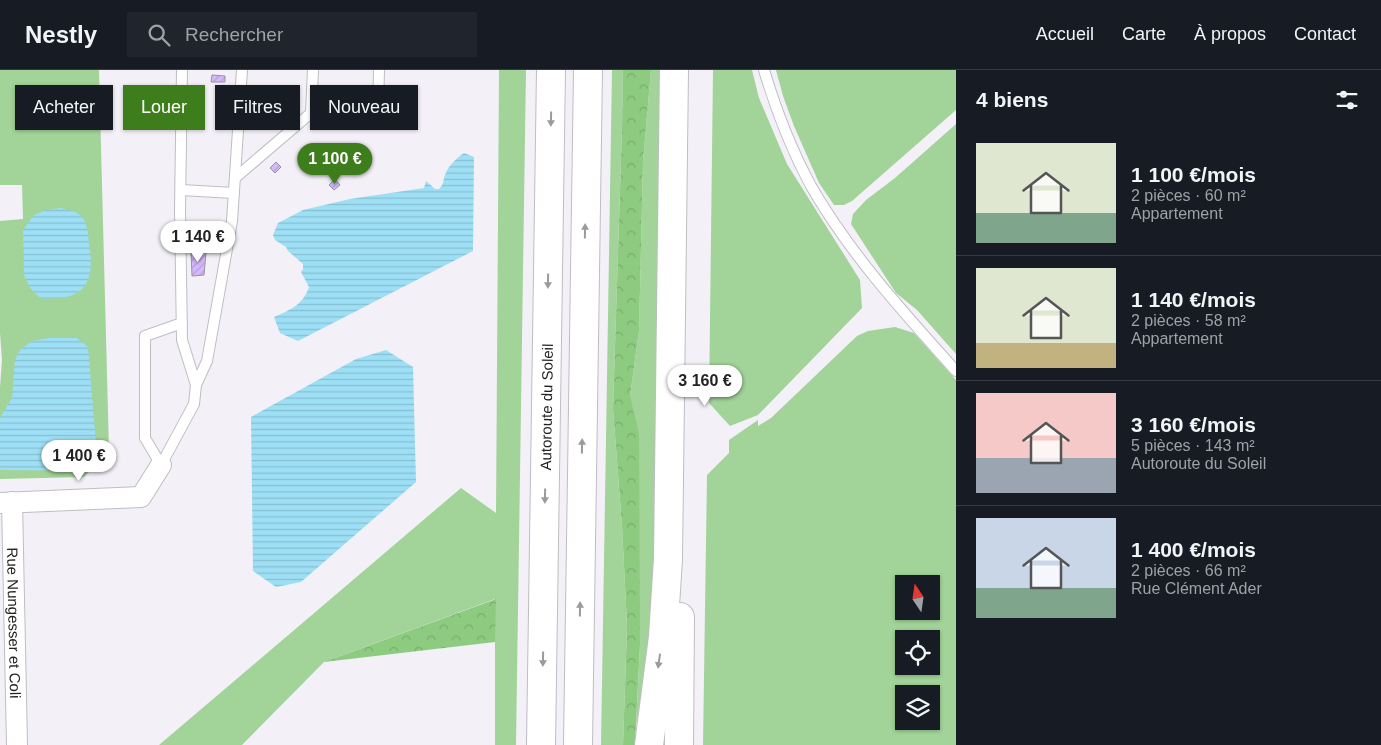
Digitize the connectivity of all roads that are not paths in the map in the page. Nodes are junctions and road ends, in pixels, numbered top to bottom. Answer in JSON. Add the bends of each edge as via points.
{"nodes":[{"id":1,"x":182,"y":70,"type":"edge"},
{"id":2,"x":242,"y":70,"type":"edge"},
{"id":3,"x":313,"y":70,"type":"edge"},
{"id":4,"x":380,"y":70,"type":"edge"},
{"id":5,"x":551,"y":70,"type":"edge"},
{"id":6,"x":588,"y":70,"type":"edge"},
{"id":7,"x":674,"y":70,"type":"edge"},
{"id":8,"x":686,"y":70,"type":"edge"},
{"id":9,"x":764,"y":70,"type":"edge"},
{"id":10,"x":379,"y":85,"type":"edge"},
{"id":11,"x":235,"y":178,"type":"junction"},
{"id":12,"x":181,"y":190,"type":"junction"},
{"id":13,"x":234,"y":192,"type":"junction"},
{"id":14,"x":182,"y":323,"type":"junction"},
{"id":15,"x":956,"y":371,"type":"edge"},
{"id":16,"x":196,"y":385,"type":"junction"},
{"id":17,"x":161,"y":465,"type":"junction"},
{"id":18,"x":6,"y":503,"type":"edge"},
{"id":19,"x":18,"y":745,"type":"edge"},
{"id":20,"x":541,"y":745,"type":"edge"},
{"id":21,"x":578,"y":745,"type":"edge"},
{"id":22,"x":649,"y":745,"type":"edge"},
{"id":23,"x":679,"y":745,"type":"edge"}],
"edges":[{"from":1,"to":12,"type":"lane"},
{"from":2,"to":11,"type":"lane"},
{"from":3,"to":11,"type":"lane","via":[[311,113]]},
{"from":4,"to":10,"type":"lane"},
{"from":5,"to":20,"type":"main road","name":"Autoroute du Soleil","one_way":true},
{"from":21,"to":6,"type":"main road","one_way":true},
{"from":7,"to":22,"type":"main road","one_way":true,"via":[[668,559]]},
{"from":8,"to":23,"type":"main road"},
{"from":9,"to":15,"type":"lane","via":[[797,159],[835,225],[892,298]]},
{"from":11,"to":13,"type":"lane"},
{"from":12,"to":13,"type":"lane"},
{"from":12,"to":14,"type":"lane"},
{"from":13,"to":16,"type":"lane","via":[[232,221],[207,361]]},
{"from":14,"to":16,"type":"lane","via":[[182,340]]},
{"from":14,"to":17,"type":"lane","via":[[145,336],[146,438]]},
{"from":16,"to":17,"type":"lane","via":[[194,404]]},
{"from":17,"to":18,"type":"street","via":[[141,497]]},
{"from":18,"to":19,"type":"street","name":"Rue Nungesser et Coli"}]}
